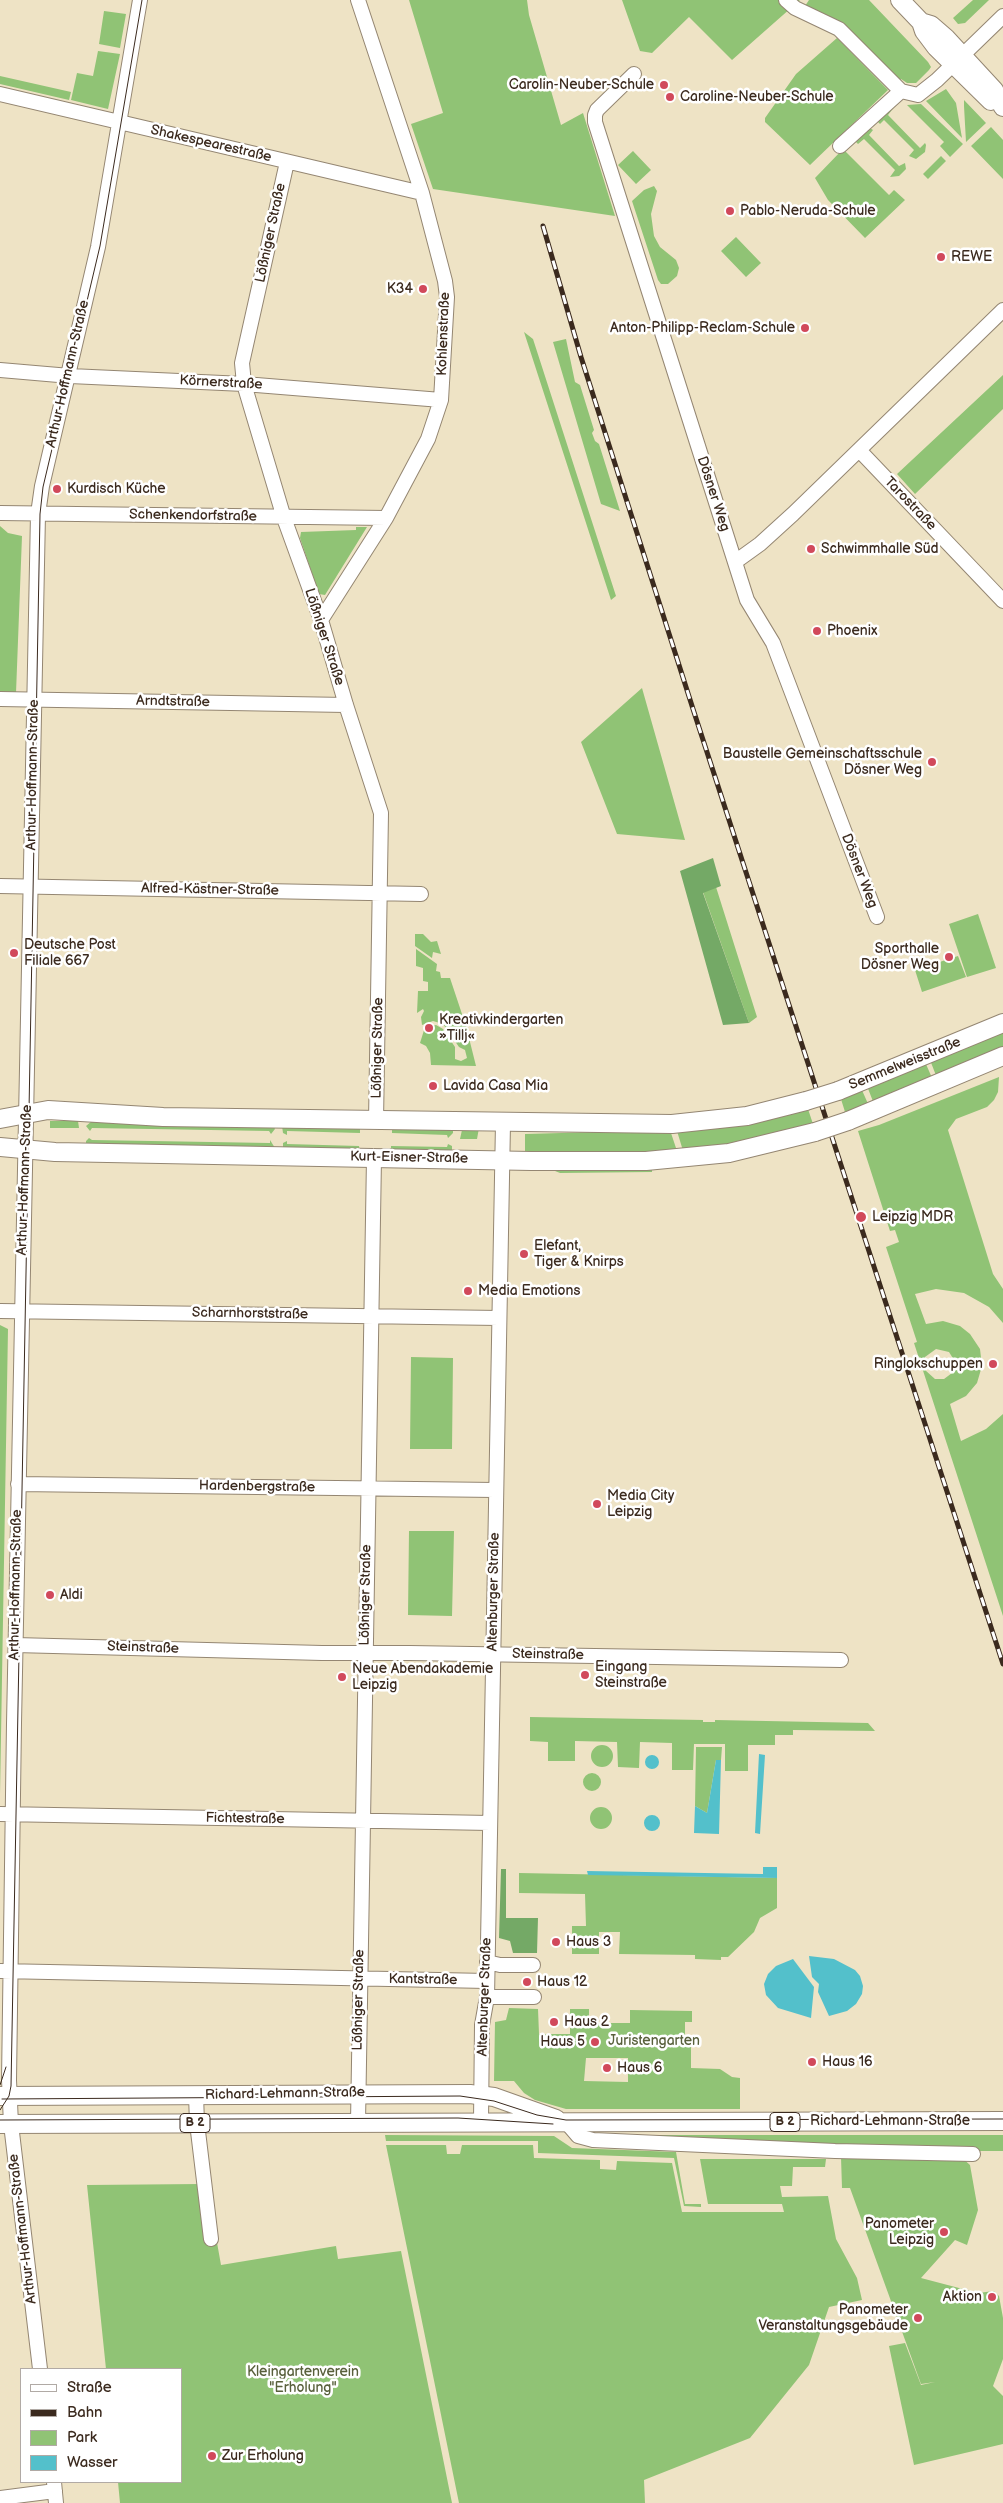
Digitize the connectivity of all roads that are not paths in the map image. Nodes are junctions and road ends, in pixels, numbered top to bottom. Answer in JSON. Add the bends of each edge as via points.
{"nodes":[{"id":1,"x":140,"y":0,"type":"edge"},
{"id":2,"x":358,"y":0,"type":"edge"},
{"id":3,"x":786,"y":0,"type":"edge"},
{"id":4,"x":900,"y":0,"type":"edge"},
{"id":5,"x":1003,"y":16,"type":"edge"},
{"id":6,"x":958,"y":60,"type":"junction"},
{"id":7,"x":634,"y":74,"type":"dead end"},
{"id":8,"x":901,"y":91,"type":"junction"},
{"id":9,"x":0,"y":94,"type":"edge"},
{"id":10,"x":1002,"y":106,"type":"edge"},
{"id":11,"x":119,"y":123,"type":"junction"},
{"id":12,"x":840,"y":146,"type":"dead end"},
{"id":13,"x":287,"y":162,"type":"junction"},
{"id":14,"x":422,"y":193,"type":"junction"},
{"id":15,"x":1003,"y":311,"type":"edge"},
{"id":16,"x":0,"y":370,"type":"edge"},
{"id":17,"x":68,"y":376,"type":"junction"},
{"id":18,"x":244,"y":384,"type":"junction"},
{"id":19,"x":441,"y":400,"type":"junction"},
{"id":20,"x":859,"y":450,"type":"junction"},
{"id":21,"x":0,"y":513,"type":"edge"},
{"id":22,"x":38,"y":514,"type":"junction"},
{"id":23,"x":284,"y":518,"type":"junction"},
{"id":24,"x":386,"y":518,"type":"junction"},
{"id":25,"x":735,"y":562,"type":"junction"},
{"id":26,"x":1003,"y":601,"type":"edge"},
{"id":27,"x":321,"y":620,"type":"junction"},
{"id":28,"x":0,"y":699,"type":"edge"},
{"id":29,"x":34,"y":700,"type":"junction"},
{"id":30,"x":346,"y":705,"type":"junction"},
{"id":31,"x":0,"y":886,"type":"edge"},
{"id":32,"x":31,"y":887,"type":"junction"},
{"id":33,"x":381,"y":894,"type":"junction"},
{"id":34,"x":421,"y":894,"type":"dead end"},
{"id":35,"x":877,"y":917,"type":"dead end"},
{"id":36,"x":1003,"y":1023,"type":"edge"},
{"id":37,"x":1003,"y":1056,"type":"edge"},
{"id":38,"x":27,"y":1113,"type":"junction"},
{"id":39,"x":0,"y":1119,"type":"edge"},
{"id":40,"x":376,"y":1121,"type":"junction"},
{"id":41,"x":504,"y":1123,"type":"junction"},
{"id":42,"x":0,"y":1147,"type":"edge"},
{"id":43,"x":26,"y":1149,"type":"junction"},
{"id":44,"x":374,"y":1158,"type":"junction"},
{"id":45,"x":502,"y":1160,"type":"junction"},
{"id":46,"x":0,"y":1311,"type":"edge"},
{"id":47,"x":21,"y":1311,"type":"junction"},
{"id":48,"x":372,"y":1315,"type":"junction"},
{"id":49,"x":499,"y":1318,"type":"junction"},
{"id":50,"x":18,"y":1484,"type":"junction"},
{"id":51,"x":368,"y":1488,"type":"junction"},
{"id":52,"x":496,"y":1490,"type":"junction"},
{"id":53,"x":15,"y":1644,"type":"junction"},
{"id":54,"x":364,"y":1653,"type":"junction"},
{"id":55,"x":493,"y":1654,"type":"junction"},
{"id":56,"x":841,"y":1660,"type":"dead end"},
{"id":57,"x":7,"y":1814,"type":"edge"},
{"id":58,"x":362,"y":1821,"type":"junction"},
{"id":59,"x":490,"y":1822,"type":"junction"},
{"id":60,"x":487,"y":1962,"type":"junction"},
{"id":61,"x":533,"y":1965,"type":"dead end"},
{"id":62,"x":5,"y":1971,"type":"edge"},
{"id":63,"x":359,"y":1979,"type":"junction"},
{"id":64,"x":487,"y":1980,"type":"junction"},
{"id":65,"x":487,"y":1997,"type":"junction"},
{"id":66,"x":534,"y":1997,"type":"dead end"},
{"id":67,"x":358,"y":2094,"type":"junction"},
{"id":68,"x":196,"y":2095,"type":"junction"},
{"id":69,"x":482,"y":2095,"type":"junction"},
{"id":70,"x":5,"y":2096,"type":"edge"},
{"id":71,"x":481,"y":2121,"type":"junction"},
{"id":72,"x":1003,"y":2121,"type":"edge"},
{"id":73,"x":197,"y":2122,"type":"junction"},
{"id":74,"x":358,"y":2122,"type":"junction"},
{"id":75,"x":566,"y":2122,"type":"junction"},
{"id":76,"x":6,"y":2124,"type":"edge"},
{"id":77,"x":973,"y":2154,"type":"dead end"},
{"id":78,"x":211,"y":2238,"type":"dead end"},
{"id":79,"x":40,"y":2368,"type":"edge"},
{"id":80,"x":55,"y":2492,"type":"edge"},
{"id":81,"x":0,"y":2498,"type":"edge"}],
"edges":[{"from":1,"to":11,"type":"street","name":"Arthur-Hoffmann-Straße"},
{"from":2,"to":14,"type":"street","name":"Kohlenstraße"},
{"from":3,"to":8,"type":"street","via":[[795,8],[839,30]]},
{"from":4,"to":6,"type":"main road","via":[[921,22],[939,31]]},
{"from":5,"to":6,"type":"street"},
{"from":6,"to":8,"type":"street","via":[[918,95]]},
{"from":6,"to":10,"type":"main road","via":[[994,90]]},
{"from":7,"to":25,"type":"street","name":"Dösner Weg","via":[[597,110],[595,122]]},
{"from":8,"to":12,"type":"street"},
{"from":9,"to":11,"type":"street","name":"Shakespearestraße"},
{"from":11,"to":13,"type":"street","name":"Shakespearestraße"},
{"from":11,"to":17,"type":"street","name":"Arthur-Hoffmann-Straße","via":[[98,248]]},
{"from":13,"to":14,"type":"street","name":"Shakespearestraße"},
{"from":13,"to":18,"type":"street","name":"Lößniger Straße","via":[[242,363]]},
{"from":14,"to":19,"type":"street","name":"Kohlenstraße","via":[[447,297]]},
{"from":15,"to":20,"type":"street"},
{"from":16,"to":17,"type":"street","name":"Körnerstraße"},
{"from":17,"to":18,"type":"street","name":"Körnerstraße"},
{"from":17,"to":22,"type":"street","name":"Arthur-Hoffmann-Straße"},
{"from":18,"to":19,"type":"street","name":"Körnerstraße"},
{"from":18,"to":23,"type":"street","name":"Lößniger Straße"},
{"from":19,"to":24,"type":"street","name":"Kohlenstraße","via":[[428,439]]},
{"from":20,"to":25,"type":"street","via":[[787,520]]},
{"from":20,"to":26,"type":"street","name":"Tarostraße"},
{"from":21,"to":22,"type":"street","name":"Schenkendorfstraße"},
{"from":22,"to":23,"type":"street","name":"Schenkendorfstraße"},
{"from":22,"to":29,"type":"street","name":"Arthur-Hoffmann-Straße"},
{"from":23,"to":24,"type":"street","name":"Schenkendorfstraße"},
{"from":23,"to":27,"type":"street","name":"Lößniger Straße"},
{"from":24,"to":27,"type":"street","name":"Kohlenstraße"},
{"from":25,"to":35,"type":"street","name":"Dösner Weg","via":[[747,600],[773,643]]},
{"from":27,"to":30,"type":"street","name":"Lößniger Straße"},
{"from":28,"to":29,"type":"street","name":"Arndtstraße"},
{"from":29,"to":30,"type":"street","name":"Arndtstraße"},
{"from":29,"to":32,"type":"street","name":"Arthur-Hoffmann-Straße"},
{"from":30,"to":33,"type":"street","name":"Lößniger Straße","via":[[381,814]]},
{"from":31,"to":32,"type":"street","name":"Alfred-Kästner-Straße"},
{"from":32,"to":33,"type":"street","name":"Alfred-Kästner-Straße"},
{"from":32,"to":38,"type":"street","name":"Arthur-Hoffmann-Straße"},
{"from":33,"to":34,"type":"street","name":"Alfred-Kästner-Straße"},
{"from":33,"to":40,"type":"street","name":"Lößniger Straße"},
{"from":36,"to":41,"type":"main road","name":"Semmelweisstraße","bridge":true,"via":[[838,1091],[747,1116],[691,1123]]},
{"from":37,"to":45,"type":"main road","name":"Kurt-Eisner-Straße","bridge":true,"via":[[848,1121],[737,1152],[683,1159]]},
{"from":38,"to":39,"type":"main road"},
{"from":38,"to":40,"type":"main road","via":[[48,1110],[163,1117]]},
{"from":38,"to":43,"type":"street","name":"Arthur-Hoffmann-Straße"},
{"from":40,"to":41,"type":"main road"},
{"from":41,"to":45,"type":"street","name":"Altenburger Straße"},
{"from":42,"to":43,"type":"main road","name":"Kurt-Eisner-Straße"},
{"from":43,"to":44,"type":"main road","name":"Kurt-Eisner-Straße"},
{"from":43,"to":47,"type":"street","name":"Arthur-Hoffmann-Straße"},
{"from":44,"to":45,"type":"main road","name":"Kurt-Eisner-Straße"},
{"from":44,"to":48,"type":"street","name":"Lößniger Straße"},
{"from":45,"to":49,"type":"street","name":"Altenburger Straße"},
{"from":46,"to":47,"type":"street","name":"Scharnhorststraße"},
{"from":47,"to":48,"type":"street","name":"Scharnhorststraße"},
{"from":47,"to":50,"type":"street","name":"Arthur-Hoffmann-Straße"},
{"from":48,"to":49,"type":"street","name":"Scharnhorststraße"},
{"from":48,"to":51,"type":"street","name":"Lößniger Straße"},
{"from":49,"to":52,"type":"street","name":"Altenburger Straße"},
{"from":50,"to":51,"type":"street","name":"Hardenbergstraße"},
{"from":50,"to":53,"type":"street","name":"Arthur-Hoffmann-Straße"},
{"from":51,"to":52,"type":"street","name":"Hardenbergstraße"},
{"from":51,"to":54,"type":"street","name":"Lößniger Straße"},
{"from":52,"to":55,"type":"street","name":"Altenburger Straße"},
{"from":53,"to":54,"type":"street","name":"Steinstraße"},
{"from":53,"to":57,"type":"street","name":"Arthur-Hoffmann-Straße"},
{"from":54,"to":55,"type":"street","name":"Steinstraße"},
{"from":54,"to":58,"type":"street","name":"Lößniger Straße"},
{"from":55,"to":56,"type":"street","name":"Steinstraße"},
{"from":55,"to":59,"type":"street","name":"Altenburger Straße"},
{"from":57,"to":58,"type":"street","name":"Fichtestraße"},
{"from":57,"to":62,"type":"street","name":"Arthur-Hoffmann-Straße"},
{"from":58,"to":59,"type":"street","name":"Fichtestraße"},
{"from":58,"to":63,"type":"street","name":"Lößniger Straße"},
{"from":59,"to":60,"type":"street","name":"Altenburger Straße"},
{"from":60,"to":61,"type":"street"},
{"from":60,"to":64,"type":"street","name":"Altenburger Straße"},
{"from":62,"to":63,"type":"street","name":"Kantstraße"},
{"from":62,"to":70,"type":"street","name":"Arthur-Hoffmann-Straße"},
{"from":63,"to":64,"type":"street","name":"Kantstraße"},
{"from":63,"to":67,"type":"street","name":"Lößniger Straße"},
{"from":64,"to":65,"type":"street","name":"Altenburger Straße"},
{"from":65,"to":66,"type":"street"},
{"from":65,"to":69,"type":"street","name":"Altenburger Straße","via":[[482,2025]]},
{"from":67,"to":68,"type":"main road","name":"Richard-Lehmann-Straße","number":"B 2"},
{"from":67,"to":69,"type":"main road","name":"Richard-Lehmann-Straße","number":"B 2"},
{"from":67,"to":74,"type":"street","name":"Lößniger Straße"},
{"from":68,"to":70,"type":"main road","name":"Richard-Lehmann-Straße","number":"B 2"},
{"from":68,"to":73,"type":"street"},
{"from":69,"to":71,"type":"street","name":"Altenburger Straße"},
{"from":69,"to":75,"type":"main road","name":"Richard-Lehmann-Straße","number":"B 2"},
{"from":70,"to":76,"type":"street","name":"Arthur-Hoffmann-Straße"},
{"from":71,"to":74,"type":"main road","name":"Richard-Lehmann-Straße","number":"B 2"},
{"from":71,"to":75,"type":"main road","name":"Richard-Lehmann-Straße","number":"B 2"},
{"from":72,"to":75,"type":"main road","name":"Richard-Lehmann-Straße","number":"B 2"},
{"from":73,"to":74,"type":"main road","name":"Richard-Lehmann-Straße","number":"B 2"},
{"from":73,"to":76,"type":"main road","name":"Richard-Lehmann-Straße","number":"B 2"},
{"from":73,"to":78,"type":"street"},
{"from":75,"to":77,"type":"street","name":"Richard-Lehmann-Straße","via":[[578,2136],[593,2140]]},
{"from":76,"to":79,"type":"street","name":"Arthur-Hoffmann-Straße"},
{"from":80,"to":81,"type":"street"}]}
